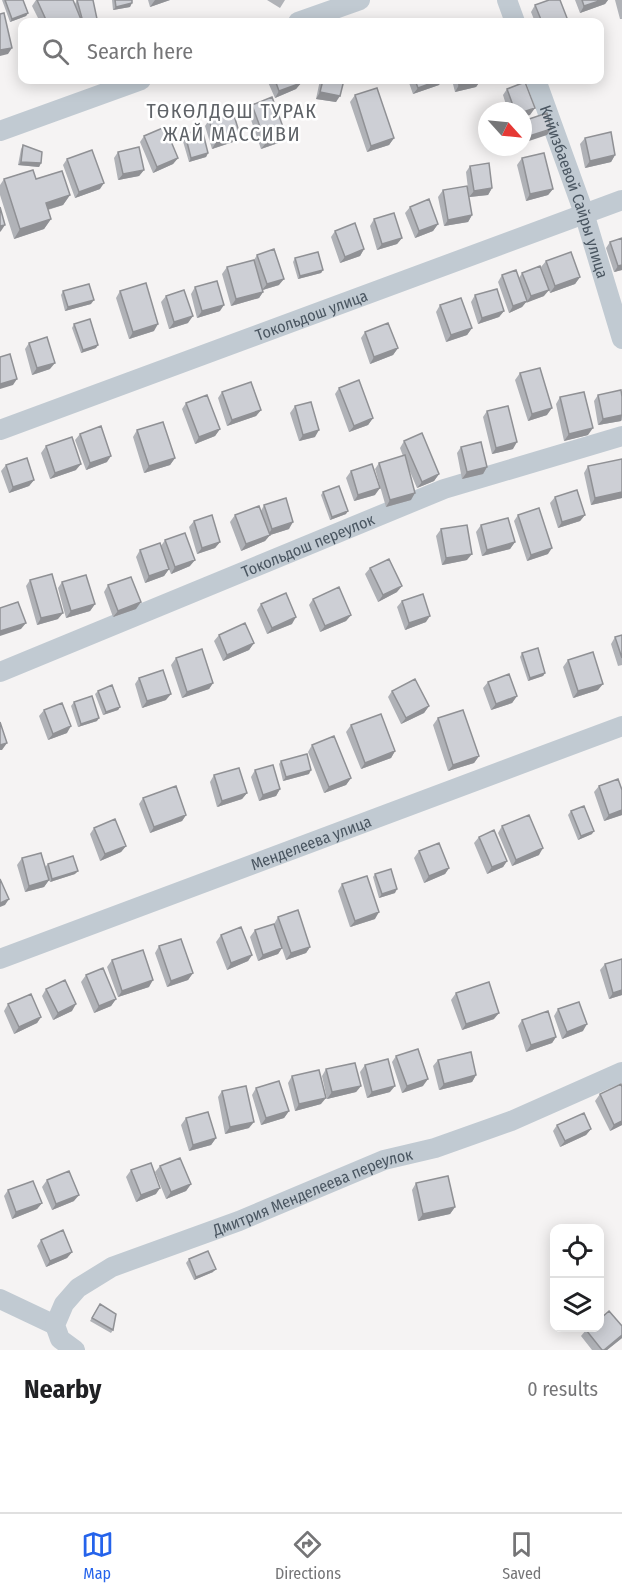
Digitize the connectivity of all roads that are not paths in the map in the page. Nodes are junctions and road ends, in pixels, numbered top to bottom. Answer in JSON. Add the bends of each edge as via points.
{"nodes":[{"id":1,"x":360,"y":0,"type":"edge"},
{"id":2,"x":507,"y":0,"type":"edge"},
{"id":3,"x":309,"y":18,"type":"edge"},
{"id":4,"x":514,"y":18,"type":"edge"},
{"id":5,"x":130,"y":84,"type":"edge"},
{"id":6,"x":537,"y":84,"type":"edge"},
{"id":7,"x":0,"y":130,"type":"edge"},
{"id":8,"x":622,"y":200,"type":"edge"},
{"id":9,"x":584,"y":213,"type":"junction"},
{"id":10,"x":622,"y":339,"type":"edge"},
{"id":11,"x":0,"y":430,"type":"edge"},
{"id":12,"x":622,"y":436,"type":"edge"},
{"id":13,"x":0,"y":672,"type":"edge"},
{"id":14,"x":622,"y":726,"type":"edge"},
{"id":15,"x":0,"y":959,"type":"edge"},
{"id":16,"x":622,"y":1072,"type":"edge"},
{"id":17,"x":0,"y":1299,"type":"edge"},
{"id":18,"x":55,"y":1326,"type":"junction"},
{"id":19,"x":75,"y":1350,"type":"edge"}],
"edges":[{"from":1,"to":3,"type":"street"},
{"from":2,"to":4,"type":"street"},
{"from":5,"to":7,"type":"street"},
{"from":6,"to":9,"type":"street","name":"Кийизбаевой Сайры улица"},
{"from":8,"to":9,"type":"street","name":"Токольдош улица"},
{"from":9,"to":10,"type":"street","name":"Кийизбаевой Сайры улица"},
{"from":9,"to":11,"type":"street","name":"Токольдош улица"},
{"from":12,"to":13,"type":"street","name":"Токольдош переулок","via":[[444,489]]},
{"from":14,"to":15,"type":"street","name":"Менделеева улица"},
{"from":16,"to":18,"type":"street","name":"Дмитрия Менделеева переулок","via":[[511,1121],[435,1148],[384,1160],[239,1221],[112,1267],[78,1288],[64,1304]]},
{"from":17,"to":18,"type":"street"},
{"from":18,"to":19,"type":"street","via":[[60,1339]]}]}
